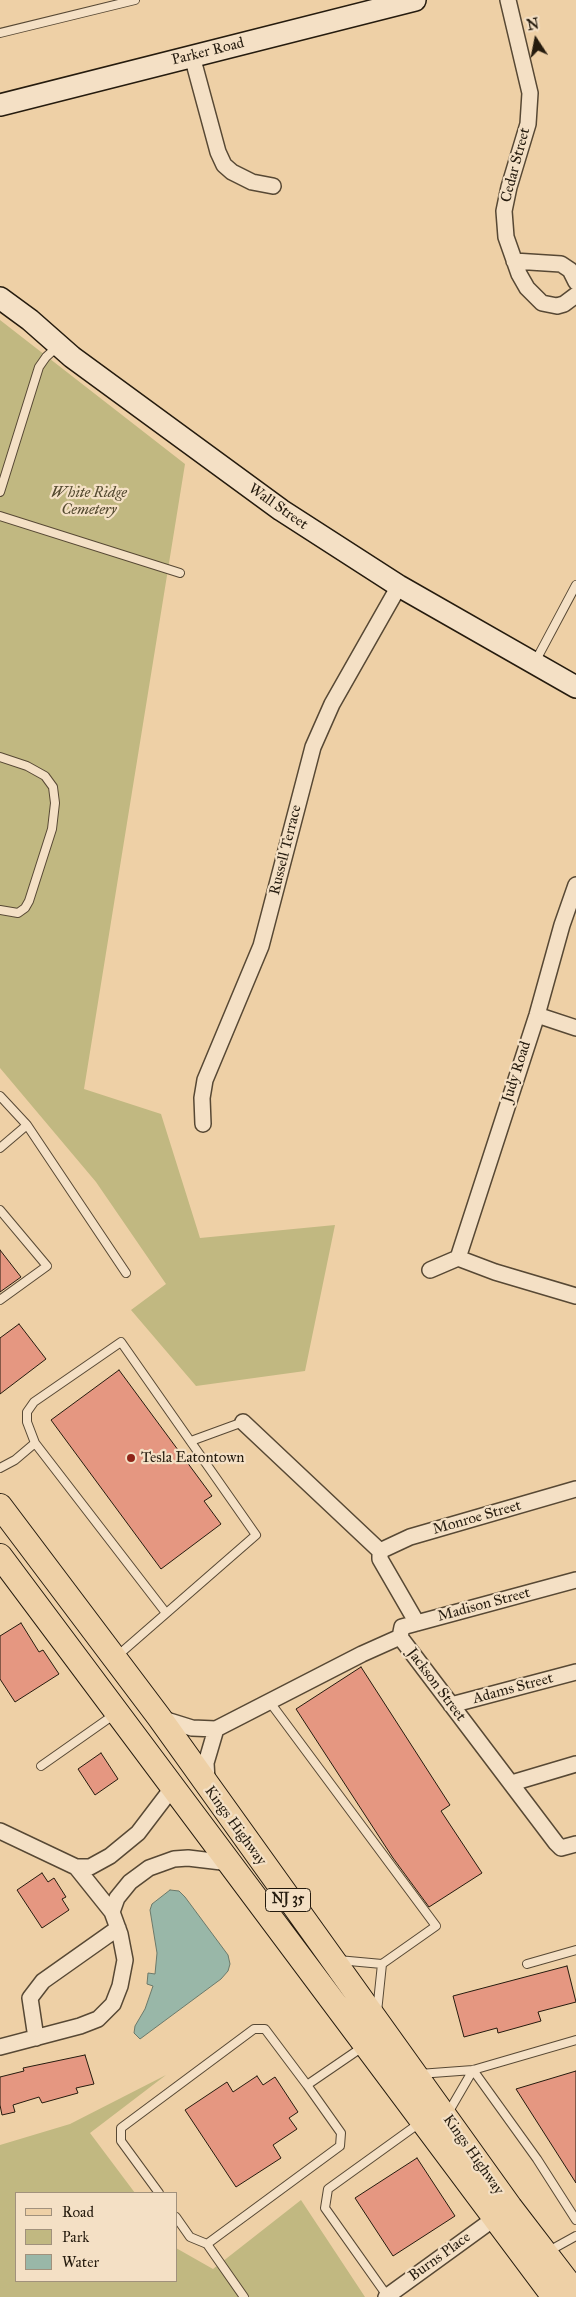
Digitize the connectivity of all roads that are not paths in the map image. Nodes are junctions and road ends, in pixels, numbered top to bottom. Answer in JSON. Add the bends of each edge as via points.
{"nodes":[{"id":1,"x":135,"y":0,"type":"edge"},
{"id":2,"x":415,"y":0,"type":"edge"},
{"id":3,"x":508,"y":0,"type":"edge"},
{"id":4,"x":386,"y":4,"type":"edge"},
{"id":5,"x":0,"y":33,"type":"edge"},
{"id":6,"x":192,"y":56,"type":"junction"},
{"id":7,"x":1,"y":101,"type":"edge"},
{"id":8,"x":273,"y":186,"type":"dead end"},
{"id":9,"x":514,"y":261,"type":"junction"},
{"id":10,"x":576,"y":282,"type":"edge"},
{"id":11,"x":576,"y":295,"type":"edge"},
{"id":12,"x":0,"y":298,"type":"edge"},
{"id":13,"x":60,"y":344,"type":"junction"},
{"id":14,"x":0,"y":492,"type":"edge"},
{"id":15,"x":0,"y":516,"type":"edge"},
{"id":16,"x":180,"y":573,"type":"dead end"},
{"id":17,"x":576,"y":585,"type":"edge"},
{"id":18,"x":400,"y":586,"type":"junction"},
{"id":19,"x":534,"y":664,"type":"junction"},
{"id":20,"x":576,"y":687,"type":"edge"},
{"id":21,"x":0,"y":757,"type":"edge"},
{"id":22,"x":576,"y":885,"type":"edge"},
{"id":23,"x":0,"y":910,"type":"edge"},
{"id":24,"x":537,"y":1015,"type":"junction"},
{"id":25,"x":576,"y":1028,"type":"edge"},
{"id":26,"x":0,"y":1096,"type":"edge"},
{"id":27,"x":204,"y":1124,"type":"dead end"},
{"id":28,"x":27,"y":1125,"type":"junction"},
{"id":29,"x":0,"y":1148,"type":"edge"},
{"id":30,"x":0,"y":1210,"type":"edge"},
{"id":31,"x":458,"y":1258,"type":"junction"},
{"id":32,"x":430,"y":1270,"type":"dead end"},
{"id":33,"x":126,"y":1273,"type":"dead end"},
{"id":34,"x":576,"y":1296,"type":"edge"},
{"id":35,"x":0,"y":1300,"type":"edge"},
{"id":36,"x":243,"y":1422,"type":"joint"},
{"id":37,"x":191,"y":1441,"type":"junction"},
{"id":38,"x":36,"y":1443,"type":"junction"},
{"id":39,"x":0,"y":1468,"type":"edge"},
{"id":40,"x":576,"y":1489,"type":"edge"},
{"id":41,"x":0,"y":1506,"type":"edge"},
{"id":42,"x":380,"y":1552,"type":"junction"},
{"id":43,"x":0,"y":1556,"type":"edge"},
{"id":44,"x":576,"y":1580,"type":"edge"},
{"id":45,"x":166,"y":1613,"type":"junction"},
{"id":46,"x":417,"y":1623,"type":"junction"},
{"id":47,"x":400,"y":1637,"type":"junction"},
{"id":48,"x":114,"y":1658,"type":"junction"},
{"id":49,"x":576,"y":1672,"type":"edge"},
{"id":50,"x":269,"y":1701,"type":"junction"},
{"id":51,"x":451,"y":1705,"type":"junction"},
{"id":52,"x":117,"y":1712,"type":"junction"},
{"id":53,"x":159,"y":1717,"type":"junction"},
{"id":54,"x":216,"y":1728,"type":"junction"},
{"id":55,"x":576,"y":1764,"type":"edge"},
{"id":56,"x":41,"y":1766,"type":"dead end"},
{"id":57,"x":512,"y":1783,"type":"junction"},
{"id":58,"x":173,"y":1787,"type":"junction"},
{"id":59,"x":208,"y":1788,"type":"junction"},
{"id":60,"x":0,"y":1831,"type":"edge"},
{"id":61,"x":569,"y":1846,"type":"edge"},
{"id":62,"x":230,"y":1863,"type":"junction"},
{"id":63,"x":76,"y":1868,"type":"junction"},
{"id":64,"x":112,"y":1912,"type":"junction"},
{"id":65,"x":118,"y":1928,"type":"junction"},
{"id":66,"x":576,"y":1950,"type":"edge"},
{"id":67,"x":330,"y":1958,"type":"junction"},
{"id":68,"x":382,"y":1964,"type":"junction"},
{"id":69,"x":527,"y":1964,"type":"dead end"},
{"id":70,"x":376,"y":2022,"type":"junction"},
{"id":71,"x":36,"y":2038,"type":"junction"},
{"id":72,"x":573,"y":2041,"type":"edge"},
{"id":73,"x":366,"y":2044,"type":"junction"},
{"id":74,"x":0,"y":2047,"type":"edge"},
{"id":75,"x":576,"y":2048,"type":"edge"},
{"id":76,"x":473,"y":2070,"type":"junction"},
{"id":77,"x":414,"y":2073,"type":"junction"},
{"id":78,"x":307,"y":2085,"type":"junction"},
{"id":79,"x":446,"y":2116,"type":"junction"},
{"id":80,"x":422,"y":2121,"type":"junction"},
{"id":81,"x":158,"y":2192,"type":"edge"},
{"id":82,"x":495,"y":2218,"type":"junction"},
{"id":83,"x":178,"y":2220,"type":"edge"},
{"id":84,"x":576,"y":2220,"type":"edge"},
{"id":85,"x":576,"y":2236,"type":"edge"},
{"id":86,"x":206,"y":2244,"type":"junction"},
{"id":87,"x":545,"y":2253,"type":"junction"},
{"id":88,"x":576,"y":2293,"type":"edge"},
{"id":89,"x":244,"y":2297,"type":"edge"},
{"id":90,"x":387,"y":2297,"type":"edge"},
{"id":91,"x":554,"y":2297,"type":"edge"}],
"edges":[{"from":1,"to":5,"type":"lane"},
{"from":2,"to":4,"type":"street","name":"Parker Road"},
{"from":3,"to":9,"type":"street","name":"Cedar Street","via":[[530,93],[528,124],[504,211],[506,237]]},
{"from":4,"to":6,"type":"street","name":"Parker Road"},
{"from":6,"to":7,"type":"street","name":"Parker Road"},
{"from":6,"to":8,"type":"street","via":[[224,165],[252,182]]},
{"from":9,"to":10,"type":"street","via":[[561,264],[570,270]]},
{"from":9,"to":11,"type":"street","name":"Cedar Street","via":[[527,288],[542,303],[557,306]]},
{"from":12,"to":13,"type":"street","name":"Wall Street"},
{"from":13,"to":14,"type":"lane","via":[[39,367]]},
{"from":13,"to":18,"type":"street","name":"Wall Street","via":[[72,357],[280,510]]},
{"from":15,"to":16,"type":"lane"},
{"from":17,"to":19,"type":"lane"},
{"from":18,"to":19,"type":"street","name":"Wall Street"},
{"from":18,"to":27,"type":"street","name":"Russell Terrace","via":[[332,704],[313,747],[262,946],[205,1080],[202,1098]]},
{"from":19,"to":20,"type":"street","name":"Wall Street"},
{"from":21,"to":23,"type":"lane","via":[[45,776],[53,787],[56,803],[52,829],[29,901],[18,913]]},
{"from":22,"to":24,"type":"street","name":"Judy Road"},
{"from":24,"to":25,"type":"street"},
{"from":24,"to":31,"type":"street","name":"Judy Road"},
{"from":26,"to":28,"type":"lane"},
{"from":28,"to":29,"type":"lane"},
{"from":28,"to":33,"type":"lane"},
{"from":30,"to":35,"type":"lane","via":[[46,1266]]},
{"from":31,"to":32,"type":"street"},
{"from":31,"to":34,"type":"street"},
{"from":36,"to":37,"type":"lane"},
{"from":36,"to":42,"type":"street","name":"Jackson Street"},
{"from":37,"to":38,"type":"lane","via":[[121,1342],[34,1402],[27,1417]]},
{"from":37,"to":45,"type":"lane","via":[[256,1535]]},
{"from":38,"to":39,"type":"lane"},
{"from":38,"to":45,"type":"lane"},
{"from":40,"to":42,"type":"street","name":"Monroe Street","via":[[410,1537]]},
{"from":41,"to":48,"type":"main road","name":"Kings Highway","number":"NJ 35"},
{"from":42,"to":46,"type":"street","name":"Jackson Street","via":[[380,1559]]},
{"from":43,"to":52,"type":"main road","name":"Kings Highway","number":"NJ 35"},
{"from":44,"to":46,"type":"street","name":"Madison Street"},
{"from":45,"to":48,"type":"lane"},
{"from":46,"to":47,"type":"street","name":"Madison Street","via":[[402,1627]]},
{"from":47,"to":50,"type":"street","name":"Jackson Street"},
{"from":47,"to":51,"type":"street","name":"Jackson Street"},
{"from":48,"to":53,"type":"main road","name":"Kings Highway","number":"NJ 35"},
{"from":49,"to":51,"type":"street","name":"Adams Street"},
{"from":50,"to":54,"type":"street","name":"Jackson Street"},
{"from":50,"to":68,"type":"lane","via":[[436,1926]]},
{"from":51,"to":57,"type":"street","name":"Jackson Street"},
{"from":52,"to":56,"type":"lane"},
{"from":52,"to":58,"type":"main road","name":"Kings Highway","number":"NJ 35"},
{"from":53,"to":54,"type":"street","via":[[192,1728]]},
{"from":53,"to":59,"type":"main road","name":"Kings Highway","number":"NJ 35"},
{"from":54,"to":59,"type":"street","via":[[206,1763]]},
{"from":55,"to":57,"type":"street"},
{"from":57,"to":61,"type":"street","name":"Jackson Street"},
{"from":58,"to":62,"type":"main road","name":"Kings Highway","number":"NJ 35"},
{"from":58,"to":63,"type":"street","via":[[138,1833],[110,1856],[90,1867]]},
{"from":59,"to":67,"type":"main road","name":"Kings Highway","number":"NJ 35"},
{"from":60,"to":63,"type":"street"},
{"from":62,"to":64,"type":"street","via":[[188,1858],[174,1859],[149,1868],[121,1892]]},
{"from":62,"to":73,"type":"main road","name":"Kings Highway","number":"NJ 35"},
{"from":63,"to":64,"type":"street"},
{"from":64,"to":65,"type":"street"},
{"from":65,"to":71,"type":"street","via":[[43,1981],[30,1998]]},
{"from":65,"to":71,"type":"street","via":[[126,1960],[113,2004],[98,2018],[80,2026]]},
{"from":66,"to":69,"type":"lane"},
{"from":67,"to":68,"type":"lane"},
{"from":67,"to":70,"type":"main road","name":"Kings Highway","number":"NJ 35"},
{"from":68,"to":70,"type":"lane"},
{"from":70,"to":77,"type":"main road","name":"Kings Highway","number":"NJ 35"},
{"from":71,"to":74,"type":"street"},
{"from":72,"to":75,"type":"lane"},
{"from":72,"to":76,"type":"lane"},
{"from":73,"to":78,"type":"lane"},
{"from":73,"to":80,"type":"main road","name":"Kings Highway","number":"NJ 35"},
{"from":76,"to":77,"type":"lane"},
{"from":76,"to":79,"type":"lane"},
{"from":76,"to":84,"type":"lane"},
{"from":77,"to":79,"type":"main road","name":"Kings Highway","number":"NJ 35"},
{"from":78,"to":81,"type":"lane","via":[[265,2029],[254,2029],[121,2128],[121,2141]]},
{"from":78,"to":86,"type":"lane","via":[[341,2133],[340,2146]]},
{"from":79,"to":87,"type":"main road","name":"Kings Highway","number":"NJ 35"},
{"from":80,"to":82,"type":"main road","name":"Kings Highway","number":"NJ 35"},
{"from":80,"to":90,"type":"lane","via":[[328,2189],[326,2208]]},
{"from":82,"to":90,"type":"street","name":"Burns Place"},
{"from":82,"to":91,"type":"main road","name":"Kings Highway","number":"NJ 35"},
{"from":83,"to":86,"type":"lane","via":[[190,2237]]},
{"from":85,"to":87,"type":"lane"},
{"from":86,"to":89,"type":"lane"},
{"from":87,"to":88,"type":"main road","name":"Kings Highway","number":"NJ 35"}]}
